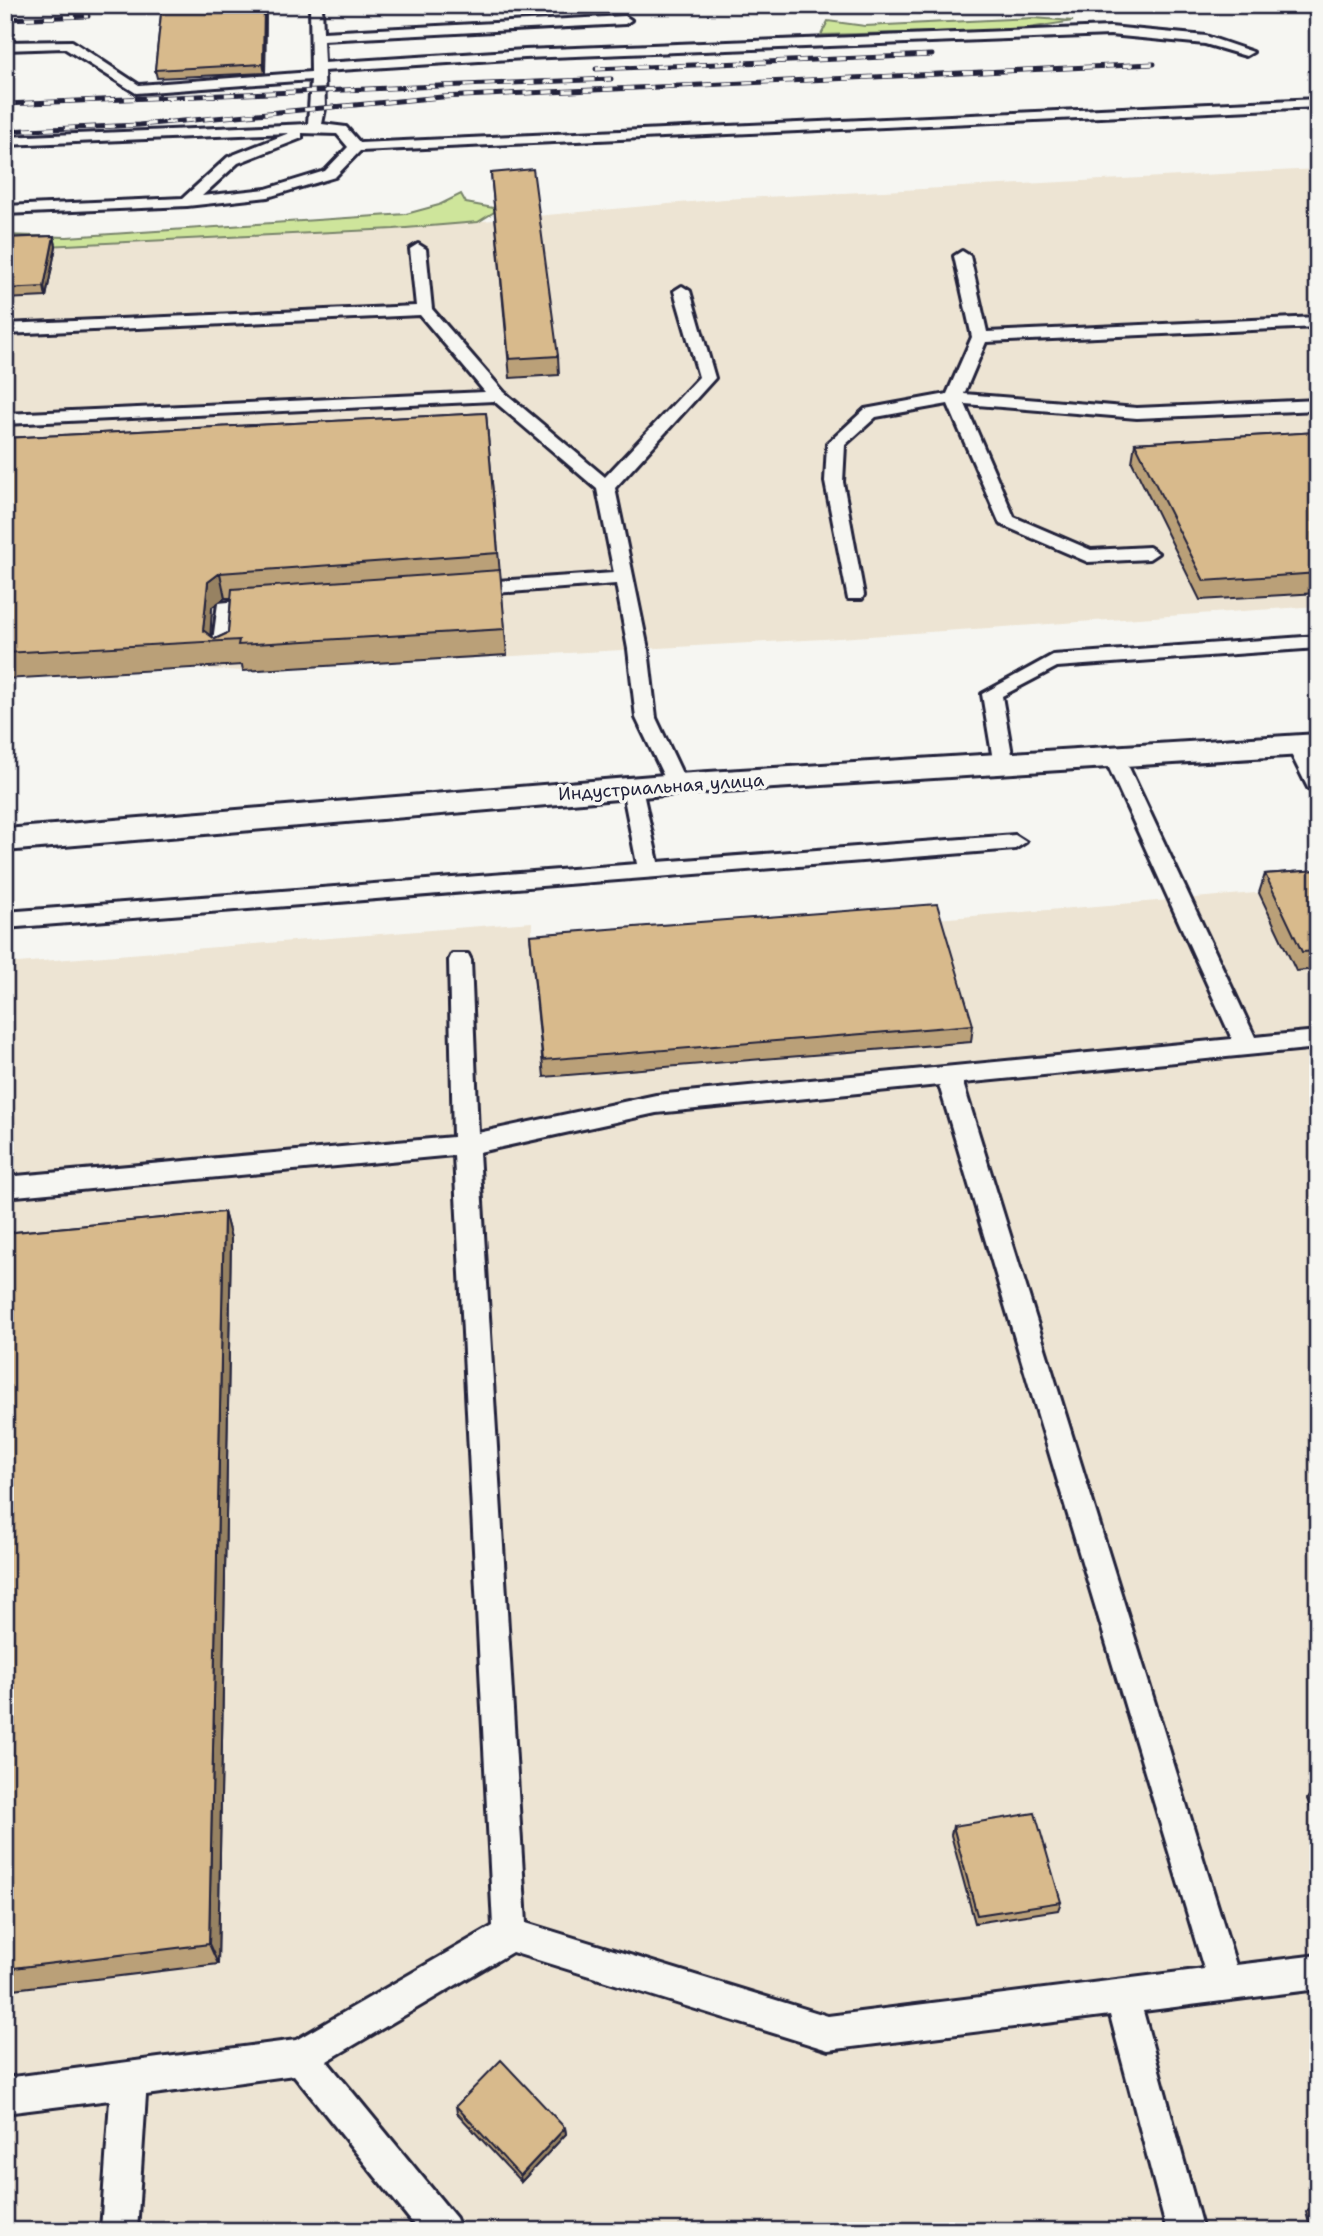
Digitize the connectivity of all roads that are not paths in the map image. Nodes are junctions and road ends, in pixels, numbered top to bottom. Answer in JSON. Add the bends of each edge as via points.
{"nodes":[{"id":1,"x":316,"y":5,"type":"edge"},
{"id":2,"x":625,"y":20,"type":"dead end"},
{"id":3,"x":317,"y":36,"type":"junction"},
{"id":4,"x":5,"y":46,"type":"edge"},
{"id":5,"x":1246,"y":52,"type":"dead end"},
{"id":6,"x":317,"y":71,"type":"junction"},
{"id":7,"x":1318,"y":103,"type":"edge"},
{"id":8,"x":314,"y":128,"type":"junction"},
{"id":9,"x":5,"y":141,"type":"edge"},
{"id":10,"x":356,"y":147,"type":"junction"},
{"id":11,"x":187,"y":202,"type":"junction"},
{"id":12,"x":5,"y":211,"type":"edge"},
{"id":13,"x":418,"y":248,"type":"dead end"},
{"id":14,"x":961,"y":256,"type":"dead end"},
{"id":15,"x":682,"y":291,"type":"dead end"},
{"id":16,"x":424,"y":310,"type":"junction"},
{"id":17,"x":1318,"y":322,"type":"edge"},
{"id":18,"x":5,"y":329,"type":"edge"},
{"id":19,"x":980,"y":337,"type":"junction"},
{"id":20,"x":498,"y":396,"type":"junction"},
{"id":21,"x":954,"y":398,"type":"junction"},
{"id":22,"x":1318,"y":405,"type":"edge"},
{"id":23,"x":5,"y":419,"type":"edge"},
{"id":24,"x":606,"y":487,"type":"junction"},
{"id":25,"x":1149,"y":553,"type":"dead end"},
{"id":26,"x":625,"y":578,"type":"junction"},
{"id":27,"x":446,"y":591,"type":"edge"},
{"id":28,"x":855,"y":595,"type":"dead end"},
{"id":29,"x":280,"y":603,"type":"edge"},
{"id":30,"x":1318,"y":642,"type":"edge"},
{"id":31,"x":221,"y":656,"type":"edge"},
{"id":32,"x":1307,"y":745,"type":"edge"},
{"id":33,"x":1115,"y":759,"type":"junction"},
{"id":34,"x":1004,"y":766,"type":"junction"},
{"id":35,"x":677,"y":784,"type":"junction"},
{"id":36,"x":632,"y":788,"type":"junction"},
{"id":37,"x":1318,"y":788,"type":"edge"},
{"id":38,"x":5,"y":840,"type":"edge"},
{"id":39,"x":1015,"y":842,"type":"dead end"},
{"id":40,"x":649,"y":870,"type":"junction"},
{"id":41,"x":5,"y":920,"type":"edge"},
{"id":42,"x":460,"y":960,"type":"dead end"},
{"id":43,"x":1318,"y":1039,"type":"edge"},
{"id":44,"x":1247,"y":1045,"type":"junction"},
{"id":45,"x":948,"y":1074,"type":"junction"},
{"id":46,"x":466,"y":1145,"type":"junction"},
{"id":47,"x":5,"y":1186,"type":"edge"},
{"id":48,"x":510,"y":1936,"type":"junction"},
{"id":49,"x":1318,"y":1972,"type":"edge"},
{"id":50,"x":1225,"y":1983,"type":"junction"},
{"id":51,"x":1122,"y":1996,"type":"junction"},
{"id":52,"x":301,"y":2057,"type":"junction"},
{"id":53,"x":128,"y":2080,"type":"junction"},
{"id":54,"x":5,"y":2096,"type":"edge"},
{"id":55,"x":119,"y":2231,"type":"edge"},
{"id":56,"x":443,"y":2231,"type":"edge"},
{"id":57,"x":1185,"y":2231,"type":"edge"}],
"edges":[{"from":1,"to":3,"type":"lane"},
{"from":2,"to":3,"type":"lane"},
{"from":3,"to":6,"type":"lane"},
{"from":4,"to":6,"type":"lane","via":[[67,44],[136,89]]},
{"from":5,"to":6,"type":"lane","via":[[1206,40],[1110,31],[526,54]]},
{"from":6,"to":8,"type":"lane"},
{"from":7,"to":10,"type":"lane"},
{"from":8,"to":9,"type":"lane"},
{"from":8,"to":10,"type":"lane","via":[[341,130]]},
{"from":8,"to":11,"type":"lane","via":[[233,160]]},
{"from":10,"to":11,"type":"lane","via":[[330,174],[268,193]]},
{"from":11,"to":12,"type":"lane"},
{"from":13,"to":16,"type":"lane"},
{"from":14,"to":19,"type":"lane"},
{"from":15,"to":24,"type":"lane","via":[[707,378]]},
{"from":16,"to":18,"type":"lane"},
{"from":16,"to":20,"type":"lane"},
{"from":17,"to":19,"type":"lane"},
{"from":19,"to":21,"type":"lane"},
{"from":20,"to":23,"type":"lane"},
{"from":20,"to":24,"type":"lane"},
{"from":21,"to":22,"type":"lane","via":[[1138,413]]},
{"from":21,"to":25,"type":"lane","via":[[1006,520],[1088,556]]},
{"from":21,"to":28,"type":"lane","via":[[871,413],[836,444],[834,482]]},
{"from":24,"to":26,"type":"lane"},
{"from":26,"to":27,"type":"lane"},
{"from":26,"to":35,"type":"lane","via":[[646,718]]},
{"from":29,"to":31,"type":"lane","via":[[225,607]]},
{"from":30,"to":34,"type":"lane","via":[[1053,661],[992,694]]},
{"from":32,"to":33,"type":"street","name":"Индустриальная улица"},
{"from":32,"to":37,"type":"lane"},
{"from":33,"to":34,"type":"street","name":"Индустриальная улица"},
{"from":33,"to":44,"type":"lane"},
{"from":34,"to":35,"type":"street","name":"Индустриальная улица"},
{"from":35,"to":36,"type":"street","name":"Индустриальная улица"},
{"from":36,"to":38,"type":"street","name":"Индустриальная улица"},
{"from":36,"to":40,"type":"lane"},
{"from":39,"to":40,"type":"lane"},
{"from":40,"to":41,"type":"lane"},
{"from":42,"to":46,"type":"lane"},
{"from":43,"to":44,"type":"lane"},
{"from":44,"to":45,"type":"lane"},
{"from":45,"to":46,"type":"lane","via":[[656,1104]]},
{"from":45,"to":50,"type":"lane"},
{"from":46,"to":47,"type":"lane"},
{"from":46,"to":48,"type":"lane"},
{"from":48,"to":51,"type":"lane","via":[[828,2033]]},
{"from":48,"to":52,"type":"lane"},
{"from":49,"to":50,"type":"lane"},
{"from":50,"to":51,"type":"lane"},
{"from":51,"to":57,"type":"lane"},
{"from":52,"to":53,"type":"lane"},
{"from":52,"to":56,"type":"lane"},
{"from":53,"to":54,"type":"lane"},
{"from":53,"to":55,"type":"lane"}]}
